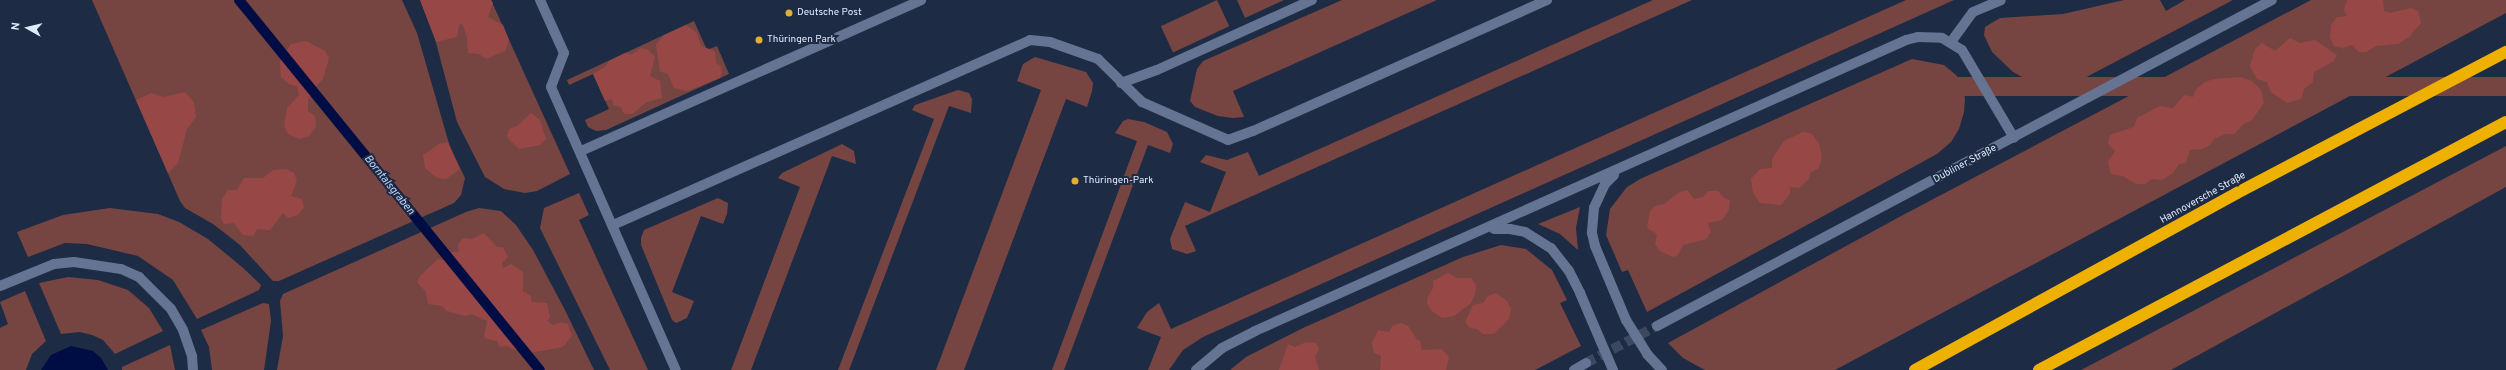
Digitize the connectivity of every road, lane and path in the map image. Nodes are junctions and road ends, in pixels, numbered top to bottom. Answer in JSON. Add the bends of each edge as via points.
{"nodes":[{"id":1,"x":540,"y":0,"type":"edge"},
{"id":2,"x":921,"y":0,"type":"edge"},
{"id":3,"x":1312,"y":0,"type":"edge"},
{"id":4,"x":1547,"y":0,"type":"edge"},
{"id":5,"x":2001,"y":0,"type":"edge"},
{"id":6,"x":2272,"y":0,"type":"edge"},
{"id":7,"x":1951,"y":42,"type":"junction"},
{"id":8,"x":2506,"y":52,"type":"edge"},
{"id":9,"x":1121,"y":83,"type":"junction"},
{"id":10,"x":2506,"y":122,"type":"edge"},
{"id":11,"x":2014,"y":138,"type":"junction"},
{"id":12,"x":581,"y":151,"type":"junction"},
{"id":13,"x":1624,"y":168,"type":"junction"},
{"id":14,"x":613,"y":225,"type":"junction"},
{"id":15,"x":1482,"y":231,"type":"junction"},
{"id":16,"x":0,"y":286,"type":"edge"},
{"id":17,"x":1657,"y":326,"type":"tunnel mouth"},
{"id":18,"x":1586,"y":363,"type":"tunnel mouth"},
{"id":19,"x":193,"y":370,"type":"edge"},
{"id":20,"x":676,"y":370,"type":"edge"},
{"id":21,"x":1196,"y":370,"type":"edge"},
{"id":22,"x":1574,"y":370,"type":"edge"},
{"id":23,"x":1613,"y":370,"type":"edge"},
{"id":24,"x":1662,"y":370,"type":"edge"},
{"id":25,"x":1915,"y":370,"type":"edge"},
{"id":26,"x":2039,"y":370,"type":"edge"}],
"edges":[{"from":1,"to":12,"type":"street","via":[[564,53],[551,87]]},
{"from":2,"to":12,"type":"street"},
{"from":3,"to":9,"type":"street","via":[[1157,70]]},
{"from":4,"to":9,"type":"street","via":[[1236,139],[1228,140],[1142,102]]},
{"from":5,"to":7,"type":"street","via":[[1973,12]]},
{"from":6,"to":11,"type":"street","name":"Dubliner Straße"},
{"from":7,"to":11,"type":"street","via":[[1972,63]]},
{"from":7,"to":13,"type":"street","via":[[1931,36],[1906,40]]},
{"from":8,"to":25,"type":"highway","name":"Hannoversche Straße","via":[[2237,193]]},
{"from":9,"to":14,"type":"street","via":[[1098,59],[1042,40],[1024,41]]},
{"from":10,"to":26,"type":"highway"},
{"from":11,"to":17,"type":"street","name":"Dubliner Straße"},
{"from":12,"to":14,"type":"street"},
{"from":13,"to":15,"type":"street"},
{"from":13,"to":24,"type":"street","via":[[1604,184],[1598,195],[1592,220],[1595,246],[1640,344]]},
{"from":14,"to":20,"type":"street"},
{"from":15,"to":21,"type":"street","via":[[1255,331],[1222,348]]},
{"from":15,"to":23,"type":"street","via":[[1510,229],[1538,239],[1560,259],[1580,293]]},
{"from":16,"to":19,"type":"street","via":[[54,264],[74,262],[121,269],[139,277],[170,309],[183,330],[192,356]]},
{"from":18,"to":22,"type":"street"}]}
